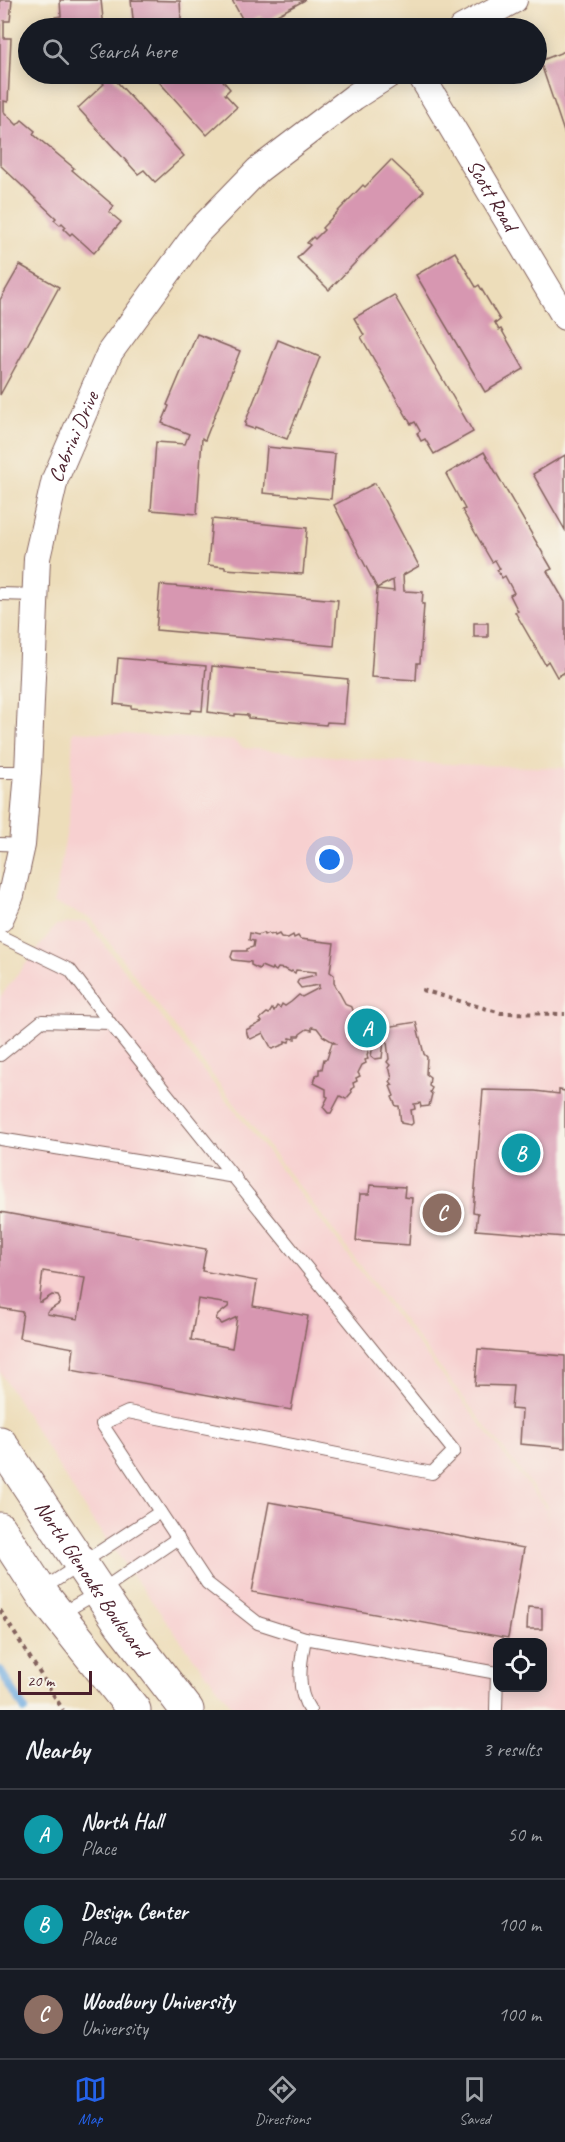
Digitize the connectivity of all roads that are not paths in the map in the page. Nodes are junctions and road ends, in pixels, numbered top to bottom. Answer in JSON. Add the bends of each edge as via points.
{"nodes":[{"id":1,"x":514,"y":0,"type":"edge"},
{"id":2,"x":481,"y":18,"type":"edge"},
{"id":3,"x":374,"y":84,"type":"edge"},
{"id":4,"x":426,"y":84,"type":"edge"},
{"id":5,"x":565,"y":317,"type":"edge"},
{"id":6,"x":0,"y":594,"type":"edge"},
{"id":7,"x":36,"y":595,"type":"junction"},
{"id":8,"x":0,"y":772,"type":"edge"},
{"id":9,"x":28,"y":772,"type":"junction"},
{"id":10,"x":11,"y":845,"type":"edge"},
{"id":11,"x":0,"y":919,"type":"edge"},
{"id":12,"x":0,"y":936,"type":"edge"},
{"id":13,"x":110,"y":1023,"type":"junction"},
{"id":14,"x":0,"y":1054,"type":"edge"},
{"id":15,"x":0,"y":1139,"type":"edge"},
{"id":16,"x":235,"y":1177,"type":"junction"},
{"id":17,"x":0,"y":1443,"type":"edge"},
{"id":18,"x":160,"y":1512,"type":"junction"},
{"id":19,"x":0,"y":1529,"type":"edge"},
{"id":20,"x":178,"y":1538,"type":"junction"},
{"id":21,"x":81,"y":1564,"type":"junction"},
{"id":22,"x":99,"y":1592,"type":"junction"},
{"id":23,"x":49,"y":1603,"type":"junction"},
{"id":24,"x":305,"y":1638,"type":"junction"},
{"id":25,"x":134,"y":1710,"type":"edge"},
{"id":26,"x":187,"y":1710,"type":"edge"},
{"id":27,"x":310,"y":1710,"type":"edge"},
{"id":28,"x":496,"y":1710,"type":"edge"}],
"edges":[{"from":1,"to":2,"type":"street"},
{"from":3,"to":7,"type":"street","name":"Cabrini Drive","via":[[258,170],[197,233],[110,352],[55,479],[37,558]]},
{"from":4,"to":5,"type":"street","name":"Scott Road"},
{"from":6,"to":7,"type":"lane"},
{"from":7,"to":9,"type":"street","name":"Cabrini Drive"},
{"from":8,"to":9,"type":"lane"},
{"from":9,"to":10,"type":"street","name":"Cabrini Drive"},
{"from":10,"to":11,"type":"street","name":"Cabrini Drive","via":[[11,895]]},
{"from":12,"to":13,"type":"lane","via":[[70,970]]},
{"from":13,"to":14,"type":"lane","via":[[42,1021]]},
{"from":13,"to":16,"type":"lane"},
{"from":15,"to":16,"type":"lane"},
{"from":16,"to":18,"type":"lane","via":[[454,1451],[432,1473],[128,1412],[102,1424]]},
{"from":17,"to":21,"type":"main road","name":"North Glenoaks Boulevard"},
{"from":18,"to":20,"type":"lane"},
{"from":18,"to":21,"type":"lane"},
{"from":19,"to":23,"type":"main road","name":"North Glenoaks Boulevard"},
{"from":20,"to":22,"type":"lane"},
{"from":20,"to":24,"type":"lane","via":[[207,1583],[258,1623]]},
{"from":21,"to":22,"type":"main road","name":"North Glenoaks Boulevard"},
{"from":21,"to":23,"type":"lane"},
{"from":22,"to":23,"type":"lane"},
{"from":22,"to":26,"type":"main road","name":"North Glenoaks Boulevard"},
{"from":23,"to":25,"type":"main road","name":"North Glenoaks Boulevard"},
{"from":24,"to":27,"type":"lane","via":[[300,1667],[304,1702]]},
{"from":24,"to":28,"type":"lane","via":[[497,1672]]}]}
